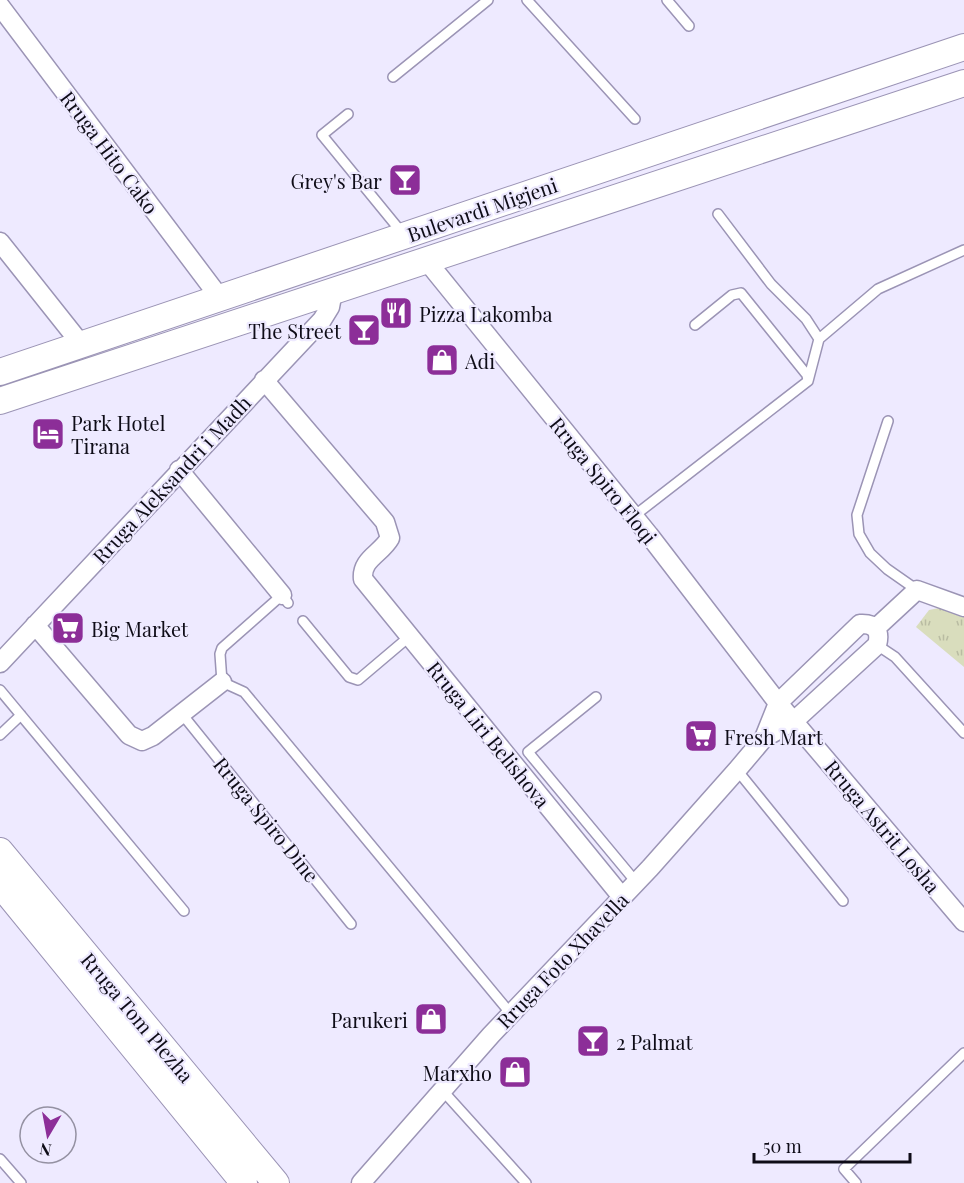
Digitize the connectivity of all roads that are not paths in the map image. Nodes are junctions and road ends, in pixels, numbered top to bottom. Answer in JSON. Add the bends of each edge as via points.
{"nodes":[{"id":1,"x":488,"y":0,"type":"edge"},
{"id":2,"x":527,"y":0,"type":"edge"},
{"id":3,"x":667,"y":0,"type":"edge"},
{"id":4,"x":0,"y":6,"type":"edge"},
{"id":5,"x":689,"y":26,"type":"dead end"},
{"id":6,"x":964,"y":46,"type":"edge"},
{"id":7,"x":393,"y":77,"type":"dead end"},
{"id":8,"x":964,"y":83,"type":"edge"},
{"id":9,"x":348,"y":114,"type":"dead end"},
{"id":10,"x":635,"y":119,"type":"dead end"},
{"id":11,"x":718,"y":214,"type":"dead end"},
{"id":12,"x":404,"y":235,"type":"junction"},
{"id":13,"x":0,"y":242,"type":"edge"},
{"id":14,"x":964,"y":250,"type":"edge"},
{"id":15,"x":426,"y":260,"type":"junction"},
{"id":16,"x":333,"y":291,"type":"junction"},
{"id":17,"x":220,"y":297,"type":"junction"},
{"id":18,"x":696,"y":325,"type":"dead end"},
{"id":19,"x":819,"y":339,"type":"junction"},
{"id":20,"x":81,"y":344,"type":"junction"},
{"id":21,"x":0,"y":372,"type":"edge"},
{"id":22,"x":264,"y":380,"type":"junction"},
{"id":23,"x":808,"y":381,"type":"junction"},
{"id":24,"x":0,"y":401,"type":"edge"},
{"id":25,"x":888,"y":421,"type":"dead end"},
{"id":26,"x":179,"y":470,"type":"junction"},
{"id":27,"x":634,"y":516,"type":"junction"},
{"id":28,"x":917,"y":590,"type":"junction"},
{"id":29,"x":285,"y":599,"type":"joint"},
{"id":30,"x":964,"y":606,"type":"edge"},
{"id":31,"x":303,"y":621,"type":"dead end"},
{"id":32,"x":35,"y":625,"type":"junction"},
{"id":33,"x":410,"y":636,"type":"junction"},
{"id":34,"x":877,"y":637,"type":"junction"},
{"id":35,"x":0,"y":663,"type":"edge"},
{"id":36,"x":222,"y":682,"type":"junction"},
{"id":37,"x":0,"y":690,"type":"edge"},
{"id":38,"x":596,"y":698,"type":"dead end"},
{"id":39,"x":778,"y":703,"type":"junction"},
{"id":40,"x":182,"y":714,"type":"junction"},
{"id":41,"x":21,"y":715,"type":"junction"},
{"id":42,"x":794,"y":721,"type":"junction"},
{"id":43,"x":964,"y":733,"type":"edge"},
{"id":44,"x":0,"y":735,"type":"edge"},
{"id":45,"x":764,"y":738,"type":"junction"},
{"id":46,"x":737,"y":770,"type":"junction"},
{"id":47,"x":0,"y":851,"type":"edge"},
{"id":48,"x":636,"y":882,"type":"junction"},
{"id":49,"x":0,"y":884,"type":"edge"},
{"id":50,"x":622,"y":897,"type":"junction"},
{"id":51,"x":843,"y":901,"type":"dead end"},
{"id":52,"x":184,"y":911,"type":"dead end"},
{"id":53,"x":964,"y":922,"type":"edge"},
{"id":54,"x":351,"y":924,"type":"dead end"},
{"id":55,"x":511,"y":1014,"type":"junction"},
{"id":56,"x":964,"y":1053,"type":"edge"},
{"id":57,"x":443,"y":1091,"type":"junction"},
{"id":58,"x":0,"y":1159,"type":"edge"},
{"id":59,"x":21,"y":1183,"type":"edge"},
{"id":60,"x":244,"y":1183,"type":"edge"},
{"id":61,"x":276,"y":1183,"type":"edge"},
{"id":62,"x":360,"y":1183,"type":"edge"},
{"id":63,"x":526,"y":1183,"type":"edge"},
{"id":64,"x":856,"y":1183,"type":"edge"}],
"edges":[{"from":1,"to":7,"type":"lane"},
{"from":2,"to":10,"type":"lane"},
{"from":3,"to":5,"type":"lane"},
{"from":4,"to":17,"type":"street","name":"Rruga Hito Cako"},
{"from":6,"to":12,"type":"main road","name":"Bulevardi Migjeni"},
{"from":8,"to":15,"type":"main road","name":"Bulevardi Migjeni"},
{"from":9,"to":12,"type":"lane","via":[[322,135]]},
{"from":11,"to":19,"type":"lane"},
{"from":12,"to":17,"type":"main road","name":"Bulevardi Migjeni"},
{"from":13,"to":20,"type":"street"},
{"from":14,"to":19,"type":"lane","via":[[878,290]]},
{"from":15,"to":16,"type":"main road","name":"Bulevardi Migjeni"},
{"from":15,"to":27,"type":"street","name":"Rruga Spiro Floqi"},
{"from":16,"to":22,"type":"street","name":"Rruga Aleksandri i Madh","via":[[322,320]]},
{"from":16,"to":24,"type":"main road","name":"Bulevardi Migjeni"},
{"from":17,"to":20,"type":"main road","name":"Bulevardi Migjeni"},
{"from":18,"to":23,"type":"lane","via":[[732,295],[741,293]]},
{"from":19,"to":23,"type":"lane"},
{"from":20,"to":21,"type":"main road","name":"Bulevardi Migjeni"},
{"from":22,"to":26,"type":"street","name":"Rruga Aleksandri i Madh"},
{"from":22,"to":33,"type":"street","name":"Rruga Liri Belishova","via":[[385,522],[390,538],[362,569],[363,579]]},
{"from":23,"to":27,"type":"lane"},
{"from":25,"to":28,"type":"lane","via":[[857,514],[859,534],[878,561]]},
{"from":26,"to":29,"type":"street"},
{"from":26,"to":32,"type":"street","name":"Rruga Aleksandri i Madh"},
{"from":27,"to":39,"type":"street","name":"Rruga Spiro Floqi"},
{"from":28,"to":30,"type":"street"},
{"from":28,"to":34,"type":"street"},
{"from":29,"to":36,"type":"lane","via":[[222,648]]},
{"from":31,"to":33,"type":"lane","via":[[349,677],[358,680]]},
{"from":32,"to":35,"type":"street","name":"Rruga Aleksandri i Madh"},
{"from":32,"to":40,"type":"street","via":[[129,735],[142,741]]},
{"from":33,"to":50,"type":"street","name":"Rruga Liri Belishova"},
{"from":34,"to":39,"type":"street","via":[[869,623],[860,624]]},
{"from":34,"to":42,"type":"street"},
{"from":34,"to":43,"type":"lane"},
{"from":36,"to":40,"type":"street"},
{"from":36,"to":55,"type":"lane","via":[[244,692]]},
{"from":37,"to":41,"type":"lane"},
{"from":38,"to":48,"type":"lane","via":[[528,752]]},
{"from":39,"to":42,"type":"street","name":"Rruga Astrit Losha"},
{"from":39,"to":45,"type":"street"},
{"from":40,"to":54,"type":"lane","name":"Rruga Spiro Dine"},
{"from":41,"to":44,"type":"lane"},
{"from":41,"to":52,"type":"lane"},
{"from":42,"to":45,"type":"street"},
{"from":42,"to":53,"type":"street","name":"Rruga Astrit Losha"},
{"from":45,"to":46,"type":"street","name":"Rruga Foto Xhavella"},
{"from":46,"to":48,"type":"street","name":"Rruga Foto Xhavella"},
{"from":46,"to":51,"type":"lane"},
{"from":47,"to":61,"type":"main road","name":"Rruga Tom Plezha"},
{"from":48,"to":50,"type":"street","name":"Rruga Foto Xhavella"},
{"from":49,"to":60,"type":"main road","name":"Rruga Tom Plezha"},
{"from":50,"to":55,"type":"street","name":"Rruga Foto Xhavella"},
{"from":55,"to":57,"type":"street","name":"Rruga Foto Xhavella"},
{"from":56,"to":64,"type":"lane","via":[[844,1169]]},
{"from":57,"to":62,"type":"street","name":"Rruga Foto Xhavella"},
{"from":57,"to":63,"type":"lane"},
{"from":58,"to":59,"type":"lane"}]}
